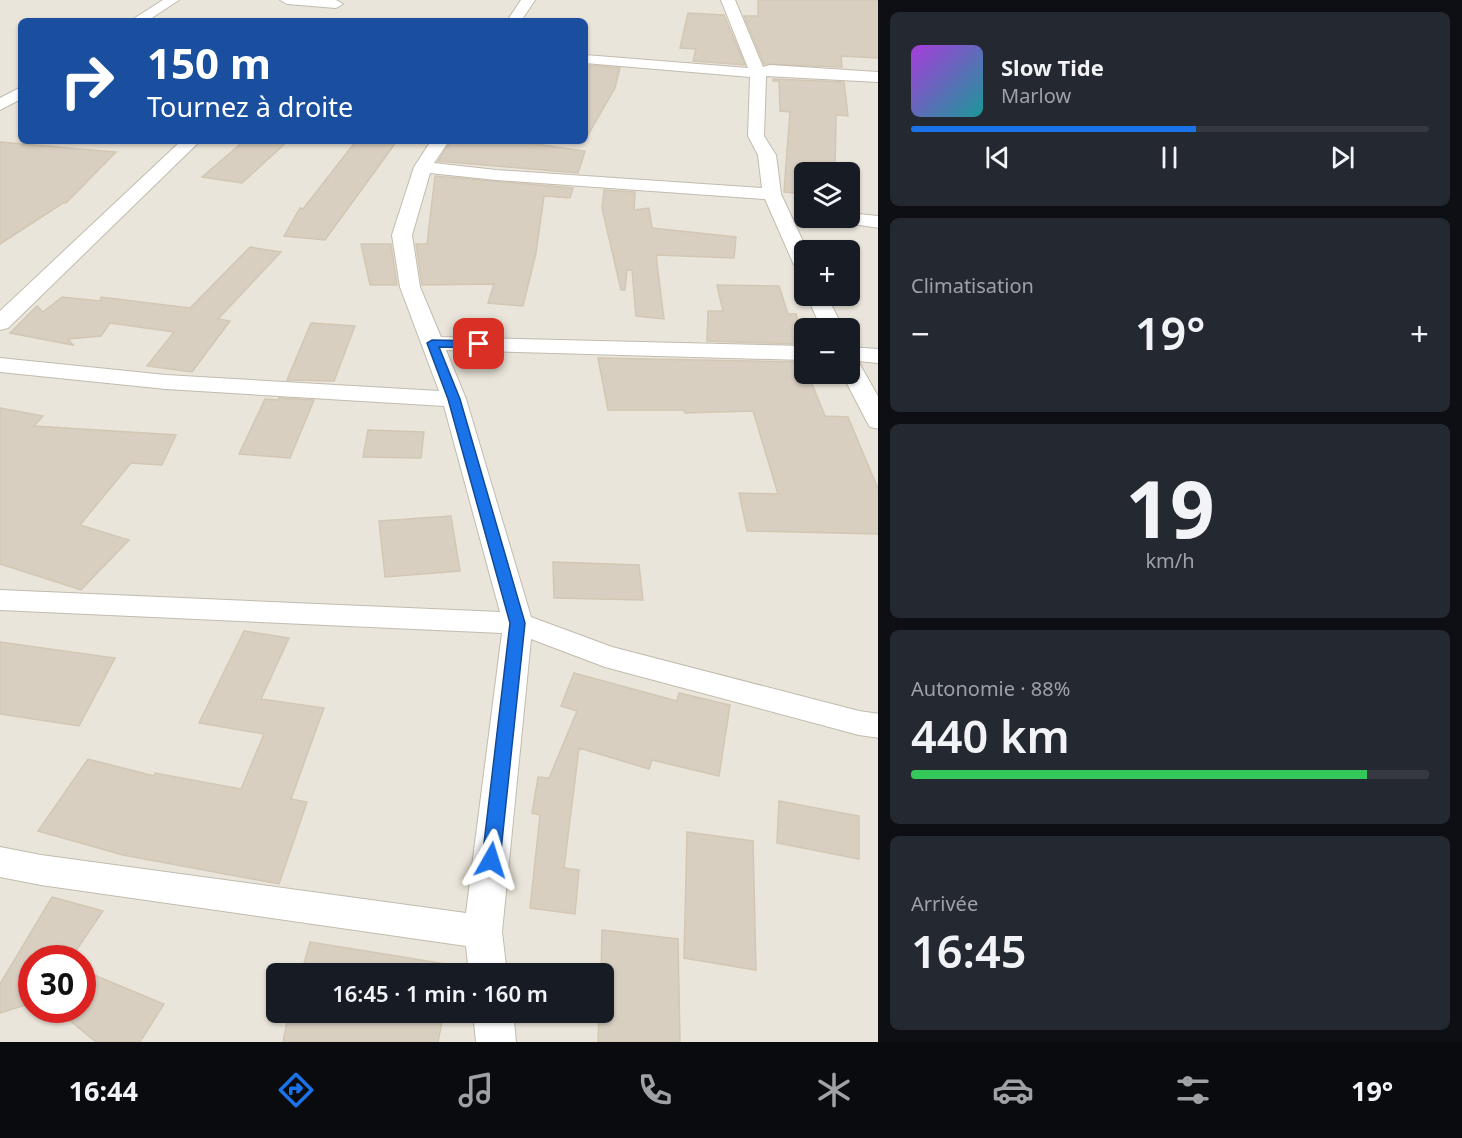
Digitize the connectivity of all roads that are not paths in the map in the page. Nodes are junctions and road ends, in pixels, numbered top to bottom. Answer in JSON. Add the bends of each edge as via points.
{"nodes":[{"id":1,"x":172,"y":0,"type":"edge"},
{"id":2,"x":287,"y":0,"type":"edge"},
{"id":3,"x":528,"y":0,"type":"edge"},
{"id":4,"x":728,"y":0,"type":"edge"},
{"id":5,"x":338,"y":2,"type":"edge"},
{"id":6,"x":324,"y":15,"type":"dead end"},
{"id":7,"x":142,"y":18,"type":"edge"},
{"id":8,"x":516,"y":18,"type":"edge"},
{"id":9,"x":588,"y":59,"type":"edge"},
{"id":10,"x":759,"y":73,"type":"junction"},
{"id":11,"x":878,"y":77,"type":"edge"},
{"id":12,"x":18,"y":94,"type":"edge"},
{"id":13,"x":0,"y":105,"type":"edge"},
{"id":14,"x":189,"y":144,"type":"edge"},
{"id":15,"x":438,"y":144,"type":"edge"},
{"id":16,"x":423,"y":167,"type":"junction"},
{"id":17,"x":775,"y":201,"type":"junction"},
{"id":18,"x":794,"y":208,"type":"edge"},
{"id":19,"x":860,"y":220,"type":"edge"},
{"id":20,"x":878,"y":222,"type":"edge"},
{"id":21,"x":794,"y":243,"type":"edge"},
{"id":22,"x":0,"y":323,"type":"edge"},
{"id":23,"x":432,"y":343,"type":"junction"},
{"id":24,"x":794,"y":353,"type":"edge"},
{"id":25,"x":860,"y":355,"type":"edge"},
{"id":26,"x":878,"y":356,"type":"edge"},
{"id":27,"x":0,"y":365,"type":"edge"},
{"id":28,"x":859,"y":384,"type":"edge"},
{"id":29,"x":454,"y":399,"type":"junction"},
{"id":30,"x":878,"y":420,"type":"edge"},
{"id":31,"x":0,"y":600,"type":"edge"},
{"id":32,"x":518,"y":623,"type":"junction"},
{"id":33,"x":878,"y":726,"type":"edge"},
{"id":34,"x":0,"y":862,"type":"edge"},
{"id":35,"x":483,"y":932,"type":"junction"},
{"id":36,"x":487,"y":963,"type":"edge"},
{"id":37,"x":494,"y":1023,"type":"edge"},
{"id":38,"x":496,"y":1042,"type":"edge"}],
"edges":[{"from":1,"to":7,"type":"street"},
{"from":2,"to":5,"type":"street"},
{"from":3,"to":8,"type":"street"},
{"from":4,"to":10,"type":"street"},
{"from":5,"to":6,"type":"street"},
{"from":9,"to":10,"type":"street"},
{"from":10,"to":11,"type":"street","via":[[770,70]]},
{"from":10,"to":17,"type":"street","via":[[756,136],[767,155]]},
{"from":12,"to":13,"type":"street"},
{"from":14,"to":22,"type":"street"},
{"from":15,"to":16,"type":"street"},
{"from":16,"to":17,"type":"street"},
{"from":16,"to":23,"type":"street","via":[[402,235],[410,287]]},
{"from":17,"to":18,"type":"street"},
{"from":17,"to":21,"type":"street"},
{"from":19,"to":20,"type":"street"},
{"from":23,"to":24,"type":"street"},
{"from":23,"to":29,"type":"street"},
{"from":25,"to":26,"type":"street"},
{"from":27,"to":29,"type":"street","via":[[166,382]]},
{"from":28,"to":30,"type":"street"},
{"from":29,"to":32,"type":"street"},
{"from":31,"to":32,"type":"street"},
{"from":32,"to":33,"type":"street","via":[[605,656]]},
{"from":32,"to":35,"type":"street"},
{"from":34,"to":35,"type":"street"},
{"from":35,"to":36,"type":"street"},
{"from":37,"to":38,"type":"street"}]}
